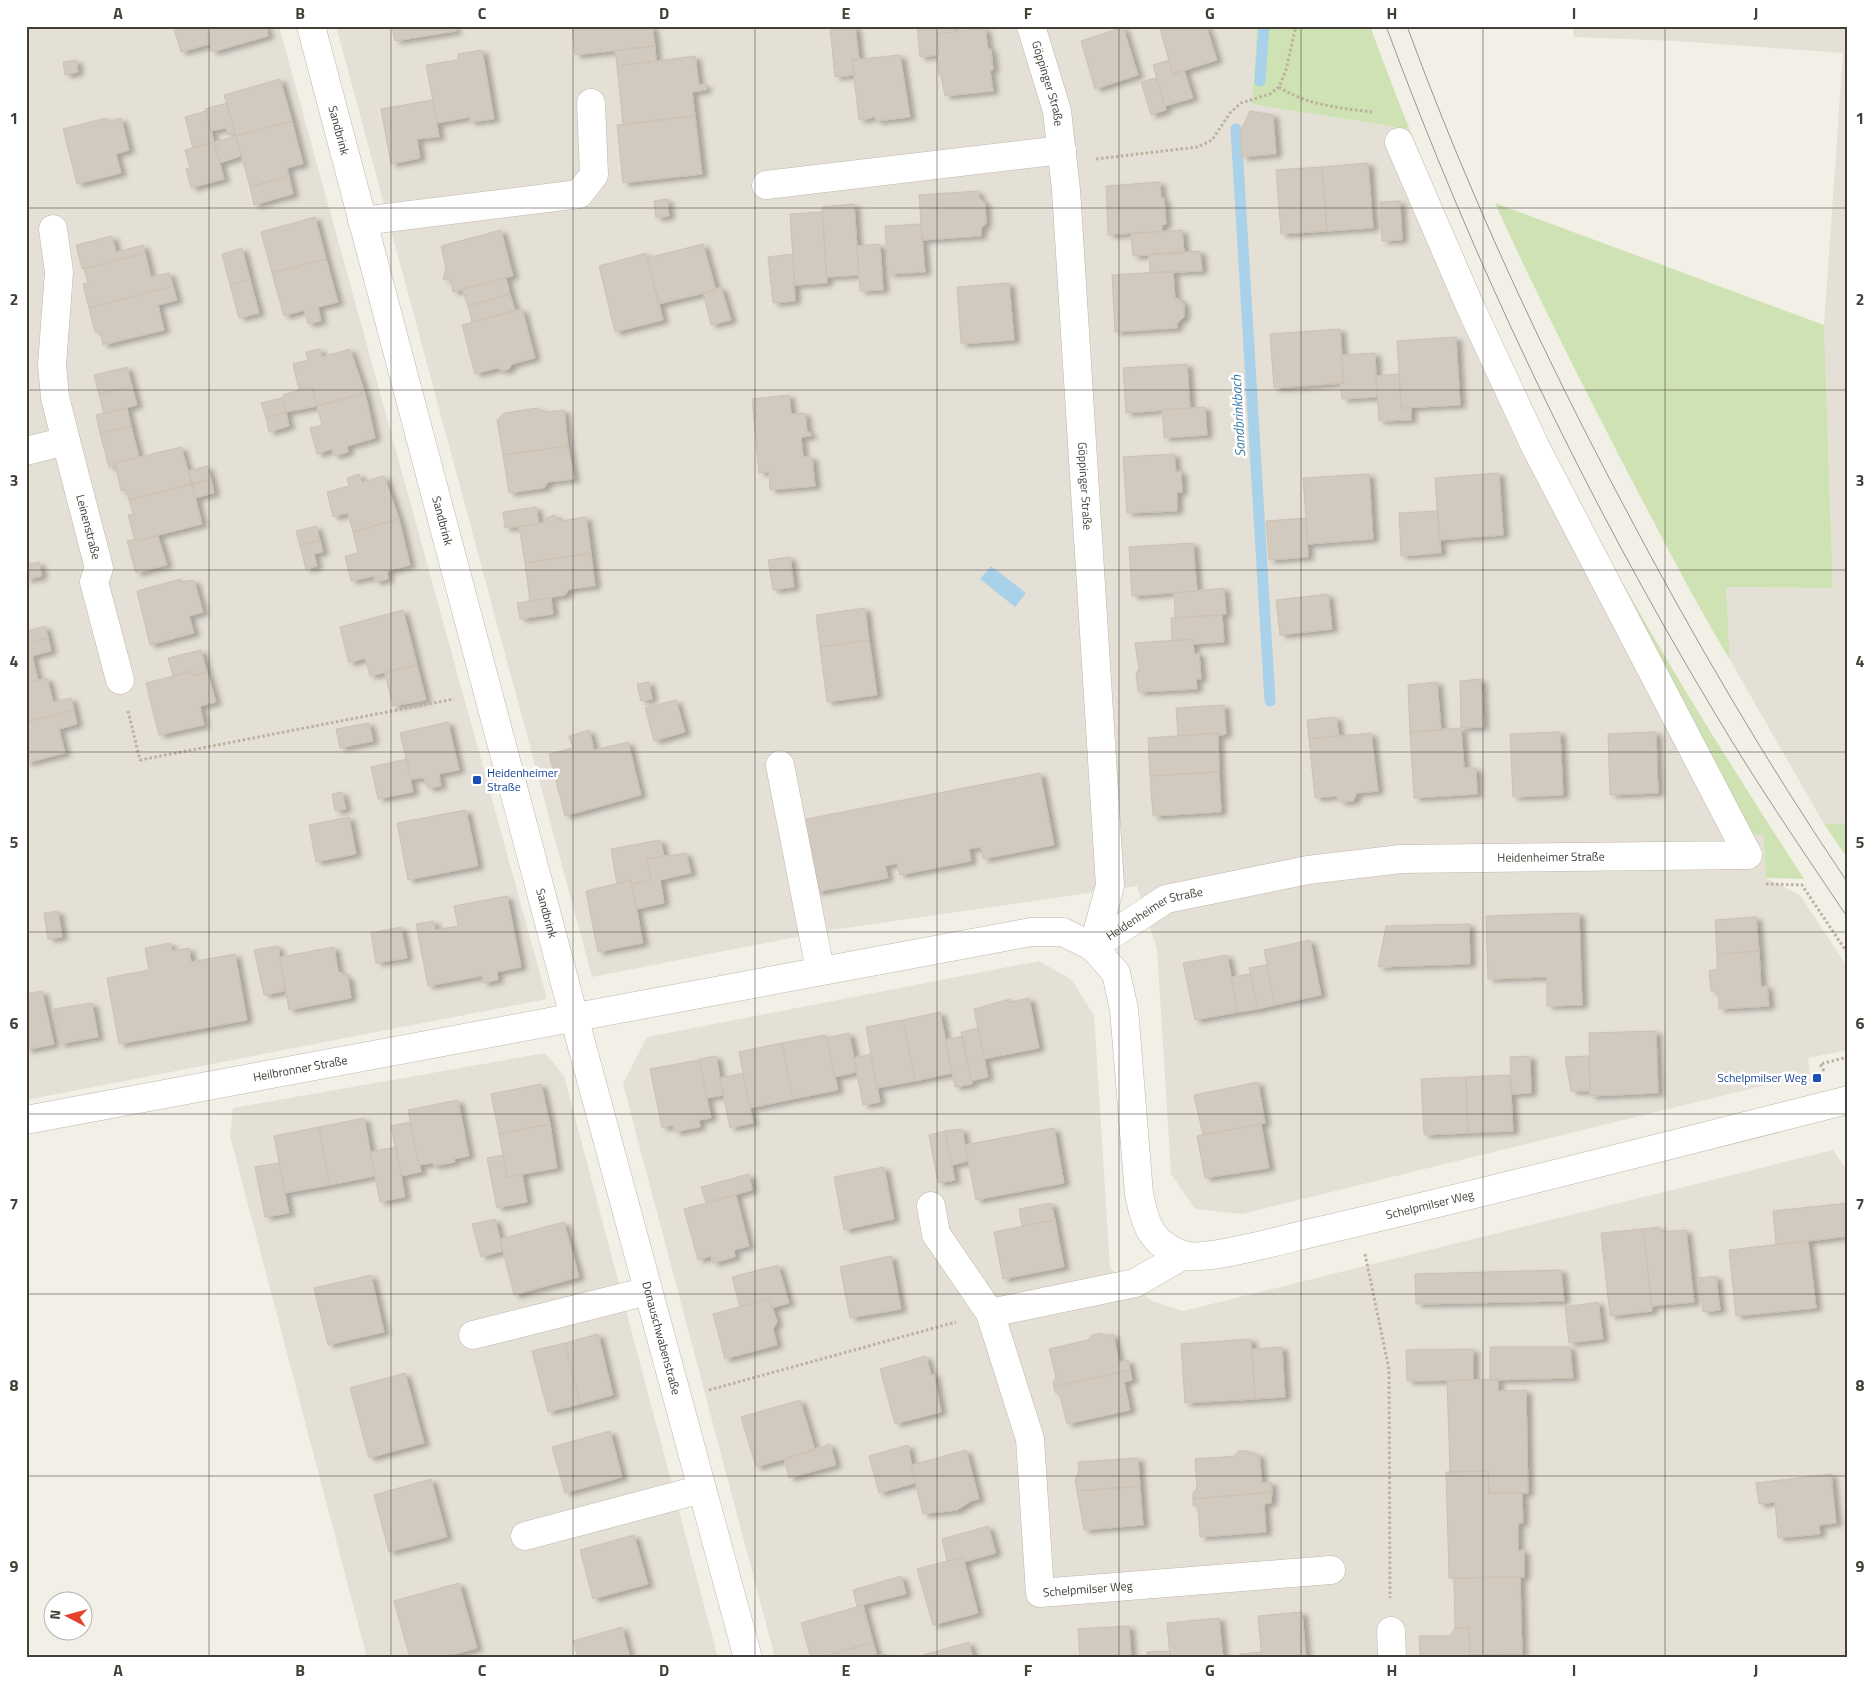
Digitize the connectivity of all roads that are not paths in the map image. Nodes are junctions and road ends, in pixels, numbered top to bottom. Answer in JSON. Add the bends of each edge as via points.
{"nodes":[{"id":1,"x":311,"y":26,"type":"edge"},
{"id":2,"x":1035,"y":27,"type":"edge"},
{"id":3,"x":590,"y":104,"type":"dead end"},
{"id":4,"x":1399,"y":142,"type":"dead end"},
{"id":5,"x":1062,"y":156,"type":"junction"},
{"id":6,"x":766,"y":185,"type":"dead end"},
{"id":7,"x":362,"y":221,"type":"junction"},
{"id":8,"x":53,"y":229,"type":"dead end"},
{"id":9,"x":66,"y":441,"type":"junction"},
{"id":10,"x":26,"y":451,"type":"edge"},
{"id":11,"x":120,"y":680,"type":"road end"},
{"id":12,"x":780,"y":765,"type":"dead end"},
{"id":13,"x":1093,"y":947,"type":"junction"},
{"id":14,"x":820,"y":970,"type":"junction"},
{"id":15,"x":574,"y":1017,"type":"junction"},
{"id":16,"x":1848,"y":1100,"type":"edge"},
{"id":17,"x":26,"y":1120,"type":"edge"},
{"id":18,"x":931,"y":1206,"type":"dead end"},
{"id":19,"x":1184,"y":1255,"type":"junction"},
{"id":20,"x":648,"y":1291,"type":"junction"},
{"id":21,"x":990,"y":1313,"type":"junction"},
{"id":22,"x":473,"y":1335,"type":"dead end"},
{"id":23,"x":702,"y":1489,"type":"junction"},
{"id":24,"x":525,"y":1536,"type":"dead end"},
{"id":25,"x":1331,"y":1570,"type":"dead end"},
{"id":26,"x":1391,"y":1631,"type":"road end"},
{"id":27,"x":748,"y":1658,"type":"edge"},
{"id":28,"x":1392,"y":1658,"type":"edge"}],
"edges":[{"from":1,"to":7,"type":"street","name":"Sandbrink"},
{"from":2,"to":5,"type":"street","name":"Göppinger Straße","via":[[1058,111]]},
{"from":3,"to":7,"type":"street","via":[[594,175],[579,194]]},
{"from":4,"to":13,"type":"street","name":"Heidenheimer Straße","via":[[1536,448],[1748,855],[1401,859],[1308,870],[1166,899]]},
{"from":5,"to":6,"type":"street"},
{"from":5,"to":13,"type":"street","name":"Göppinger Straße","via":[[1110,886]]},
{"from":7,"to":15,"type":"street","name":"Sandbrink"},
{"from":8,"to":9,"type":"street","name":"Leinenstraße","via":[[59,272],[52,365],[55,397]]},
{"from":9,"to":10,"type":"street"},
{"from":9,"to":11,"type":"street","name":"Leinenstraße","via":[[99,568],[94,582]]},
{"from":12,"to":14,"type":"street"},
{"from":13,"to":14,"type":"street","name":"Heidenheimer Straße","via":[[1063,932],[1031,932]]},
{"from":13,"to":19,"type":"street","name":"Schelpmilser Weg","via":[[1116,973],[1124,1009],[1139,1194],[1145,1223],[1160,1243]]},
{"from":14,"to":15,"type":"street","name":"Heidenheimer Straße"},
{"from":15,"to":17,"type":"street","name":"Heilbronner Straße"},
{"from":15,"to":20,"type":"street","name":"Donauschwabenstraße"},
{"from":16,"to":19,"type":"street","name":"Schelpmilser Weg","via":[[1358,1222],[1216,1254]]},
{"from":18,"to":21,"type":"street","name":"Schelpmilser Weg","via":[[936,1234]]},
{"from":19,"to":21,"type":"street","name":"Schelpmilser Weg","via":[[1135,1283]]},
{"from":20,"to":22,"type":"street"},
{"from":20,"to":23,"type":"street","name":"Donauschwabenstraße"},
{"from":21,"to":25,"type":"street","name":"Schelpmilser Weg","via":[[1030,1439],[1040,1593]]},
{"from":23,"to":24,"type":"street"},
{"from":23,"to":27,"type":"street","name":"Donauschwabenstraße"},
{"from":26,"to":28,"type":"street"}]}
